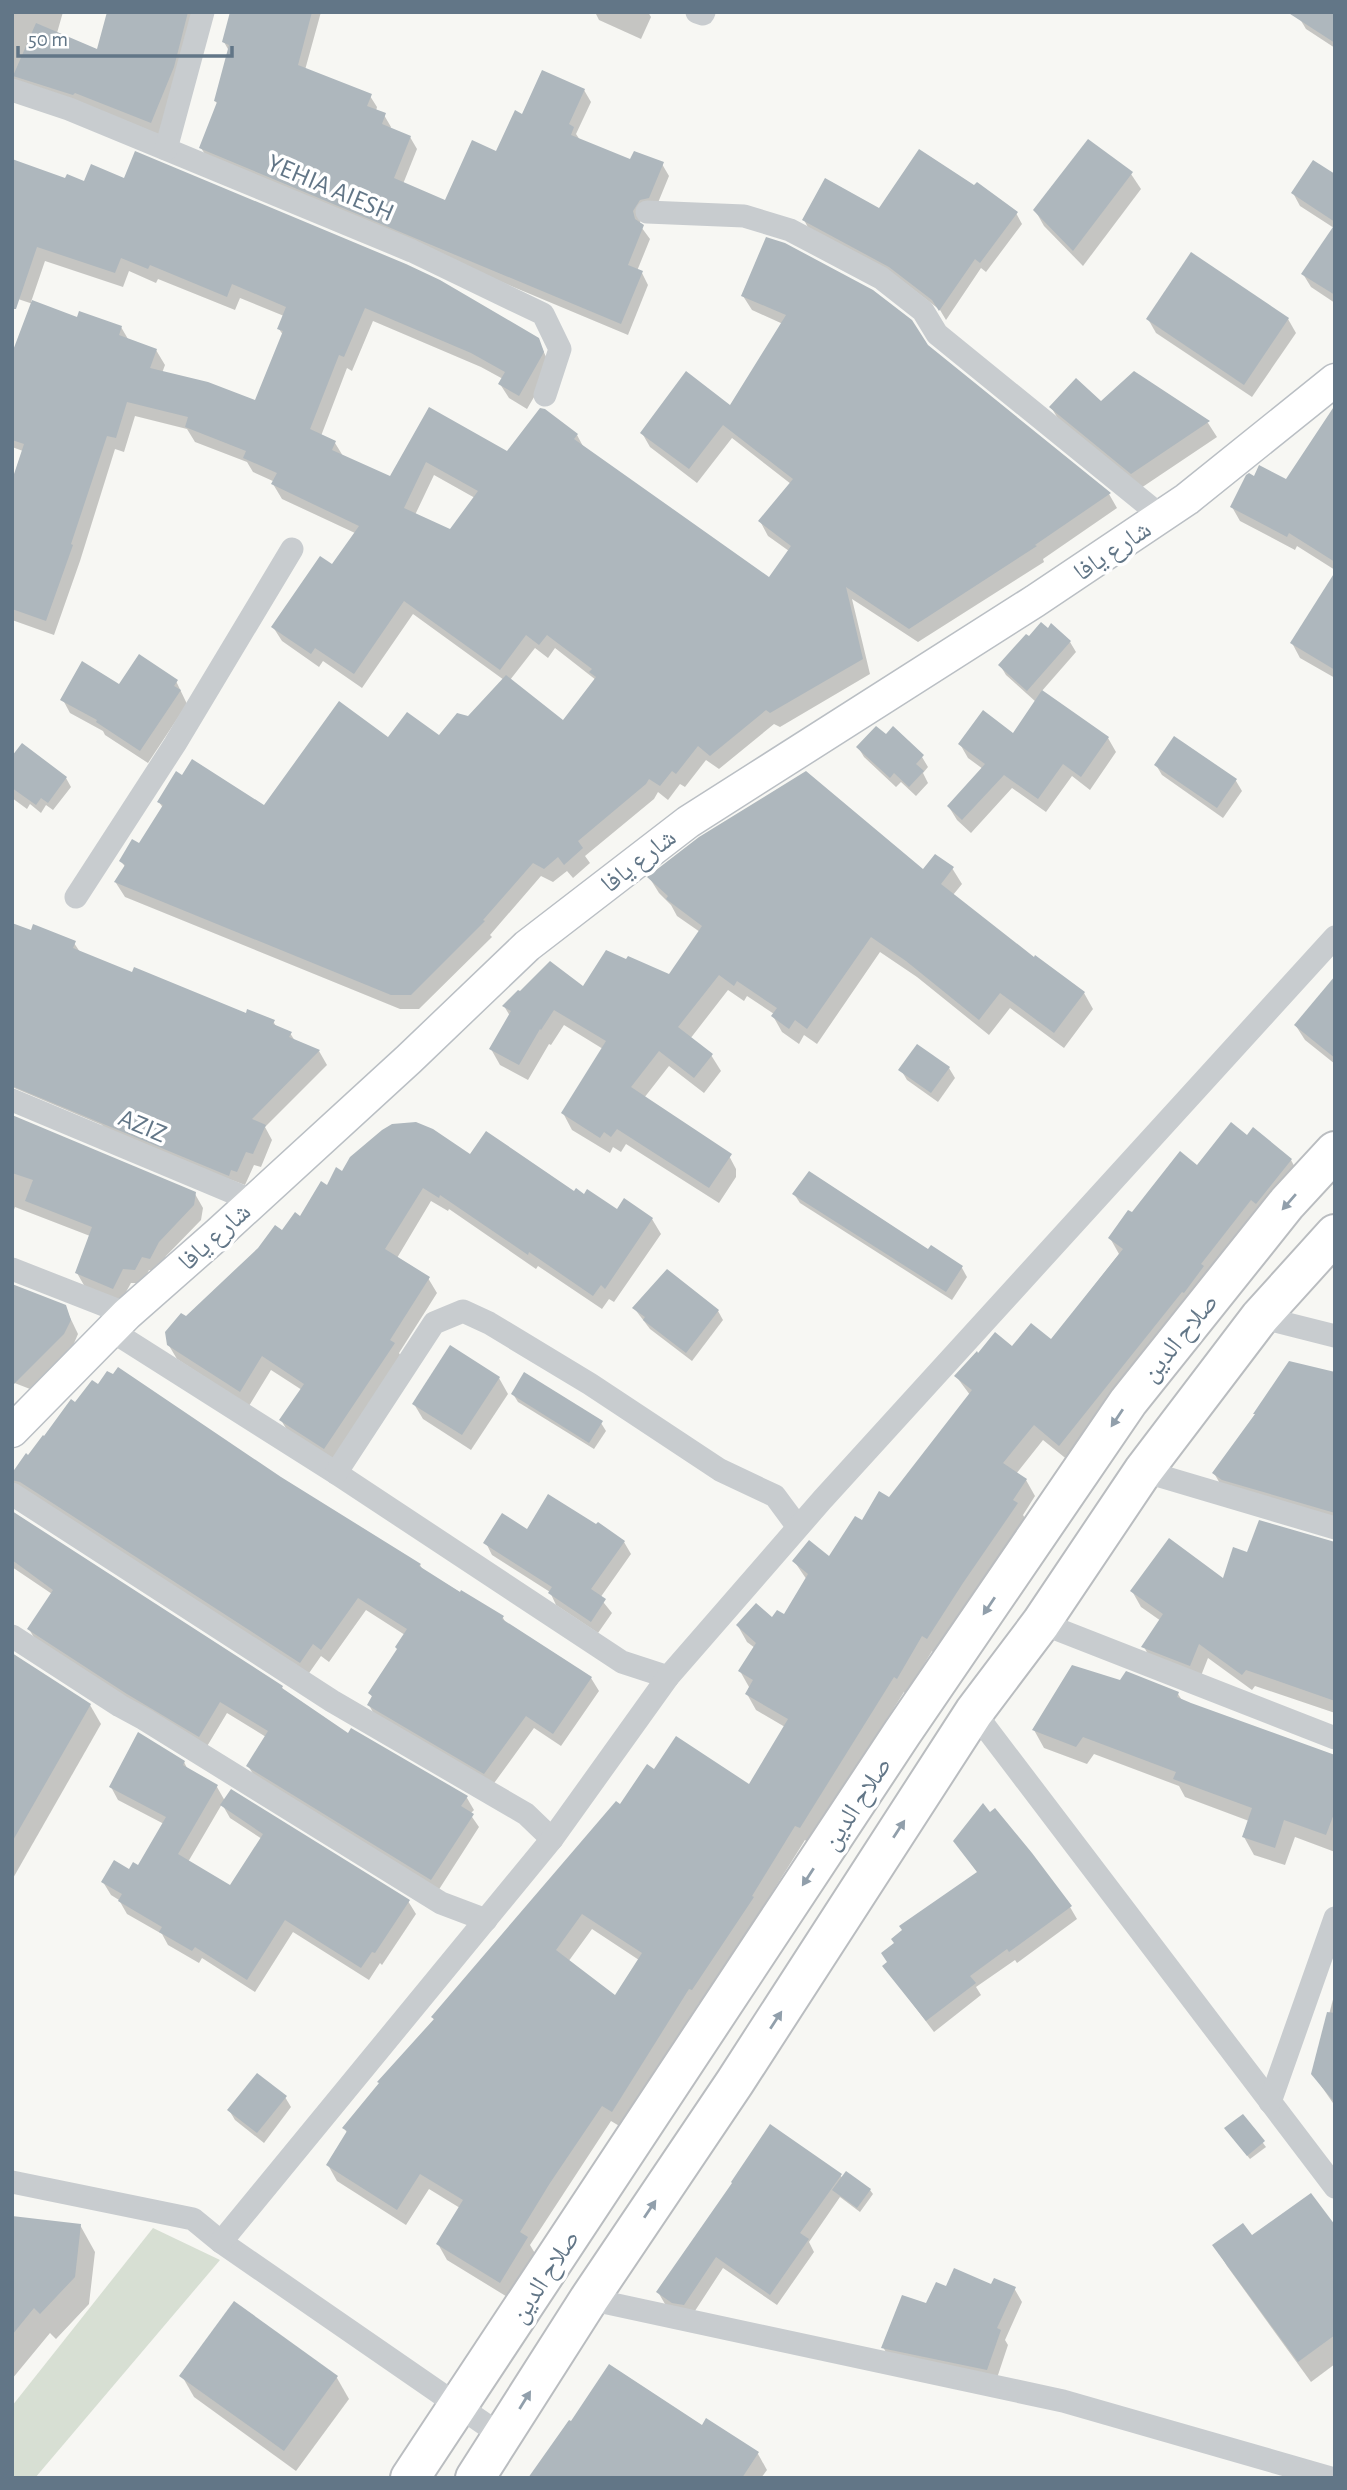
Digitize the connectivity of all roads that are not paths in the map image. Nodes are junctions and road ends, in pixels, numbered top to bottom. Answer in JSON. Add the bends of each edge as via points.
{"nodes":[{"id":1,"x":203,"y":12,"type":"edge"},
{"id":2,"x":697,"y":12,"type":"edge"},
{"id":3,"x":704,"y":12,"type":"edge"},
{"id":4,"x":12,"y":90,"type":"edge"},
{"id":5,"x":166,"y":149,"type":"junction"},
{"id":6,"x":647,"y":212,"type":"dead end"},
{"id":7,"x":1335,"y":380,"type":"edge"},
{"id":8,"x":545,"y":395,"type":"dead end"},
{"id":9,"x":1161,"y":516,"type":"junction"},
{"id":10,"x":292,"y":550,"type":"dead end"},
{"id":11,"x":76,"y":897,"type":"dead end"},
{"id":12,"x":1335,"y":937,"type":"edge"},
{"id":13,"x":12,"y":1100,"type":"edge"},
{"id":14,"x":1335,"y":1151,"type":"edge"},
{"id":15,"x":253,"y":1201,"type":"junction"},
{"id":16,"x":1335,"y":1234,"type":"edge"},
{"id":17,"x":12,"y":1269,"type":"edge"},
{"id":18,"x":1260,"y":1317,"type":"junction"},
{"id":19,"x":120,"y":1322,"type":"junction"},
{"id":20,"x":1335,"y":1336,"type":"edge"},
{"id":21,"x":12,"y":1431,"type":"edge"},
{"id":22,"x":1143,"y":1471,"type":"junction"},
{"id":23,"x":336,"y":1473,"type":"junction"},
{"id":24,"x":12,"y":1494,"type":"edge"},
{"id":25,"x":798,"y":1527,"type":"junction"},
{"id":26,"x":1335,"y":1528,"type":"edge"},
{"id":27,"x":1041,"y":1623,"type":"junction"},
{"id":28,"x":12,"y":1636,"type":"edge"},
{"id":29,"x":667,"y":1677,"type":"junction"},
{"id":30,"x":974,"y":1712,"type":"junction"},
{"id":31,"x":1335,"y":1738,"type":"edge"},
{"id":32,"x":552,"y":1839,"type":"junction"},
{"id":33,"x":1335,"y":1918,"type":"edge"},
{"id":34,"x":486,"y":1920,"type":"junction"},
{"id":35,"x":1331,"y":1945,"type":"edge"},
{"id":36,"x":1270,"y":2102,"type":"junction"},
{"id":37,"x":12,"y":2182,"type":"edge"},
{"id":38,"x":1335,"y":2187,"type":"edge"},
{"id":39,"x":221,"y":2242,"type":"junction"},
{"id":40,"x":589,"y":2300,"type":"junction"},
{"id":41,"x":458,"y":2406,"type":"junction"},
{"id":42,"x":502,"y":2436,"type":"junction"},
{"id":43,"x":410,"y":2478,"type":"edge"},
{"id":44,"x":475,"y":2478,"type":"edge"},
{"id":45,"x":1331,"y":2478,"type":"edge"}],
"edges":[{"from":1,"to":5,"type":"street"},
{"from":2,"to":3,"type":"street"},
{"from":4,"to":5,"type":"street","name":"YEHIA AIESH"},
{"from":5,"to":8,"type":"street","name":"YEHIA AIESH","via":[[411,251],[543,314],[560,349]]},
{"from":6,"to":9,"type":"street","via":[[744,216],[790,230],[881,278],[923,311],[937,334]]},
{"from":7,"to":9,"type":"street","name":"شارع يافا"},
{"from":9,"to":15,"type":"street","name":"شارع يافا","via":[[688,822],[527,946]]},
{"from":10,"to":11,"type":"street"},
{"from":12,"to":25,"type":"street"},
{"from":13,"to":15,"type":"street","name":"AZIZ"},
{"from":14,"to":41,"type":"highway","name":"صلاح الدين","one_way":true,"via":[[1287,1203],[1128,1402]]},
{"from":15,"to":19,"type":"street","name":"شارع يافا"},
{"from":16,"to":18,"type":"highway","name":"صلاح الدين"},
{"from":17,"to":19,"type":"street"},
{"from":18,"to":20,"type":"street"},
{"from":18,"to":22,"type":"highway","name":"صلاح الدين"},
{"from":19,"to":21,"type":"street","name":"شارع يافا"},
{"from":19,"to":23,"type":"street"},
{"from":22,"to":26,"type":"street"},
{"from":22,"to":27,"type":"highway","name":"صلاح الدين"},
{"from":23,"to":25,"type":"street","via":[[434,1323],[463,1311],[590,1384],[720,1469],[775,1496]]},
{"from":23,"to":29,"type":"street","via":[[622,1661]]},
{"from":24,"to":32,"type":"street","via":[[332,1701],[526,1814]]},
{"from":25,"to":29,"type":"street"},
{"from":27,"to":30,"type":"highway","name":"صلاح الدين"},
{"from":27,"to":31,"type":"street"},
{"from":28,"to":34,"type":"street","via":[[441,1903]]},
{"from":29,"to":32,"type":"street"},
{"from":30,"to":36,"type":"street"},
{"from":40,"to":30,"type":"highway","name":"صلاح الدين","one_way":true,"via":[[736,2082]]},
{"from":32,"to":34,"type":"street"},
{"from":33,"to":35,"type":"street"},
{"from":34,"to":39,"type":"street"},
{"from":35,"to":36,"type":"street"},
{"from":36,"to":38,"type":"street"},
{"from":37,"to":39,"type":"street","via":[[194,2219]]},
{"from":39,"to":41,"type":"street"},
{"from":42,"to":40,"type":"highway","name":"صلاح الدين","one_way":true},
{"from":40,"to":45,"type":"street","via":[[1063,2401]]},
{"from":41,"to":42,"type":"street"},
{"from":41,"to":43,"type":"highway","name":"صلاح الدين"},
{"from":42,"to":44,"type":"highway","name":"صلاح الدين"}]}
